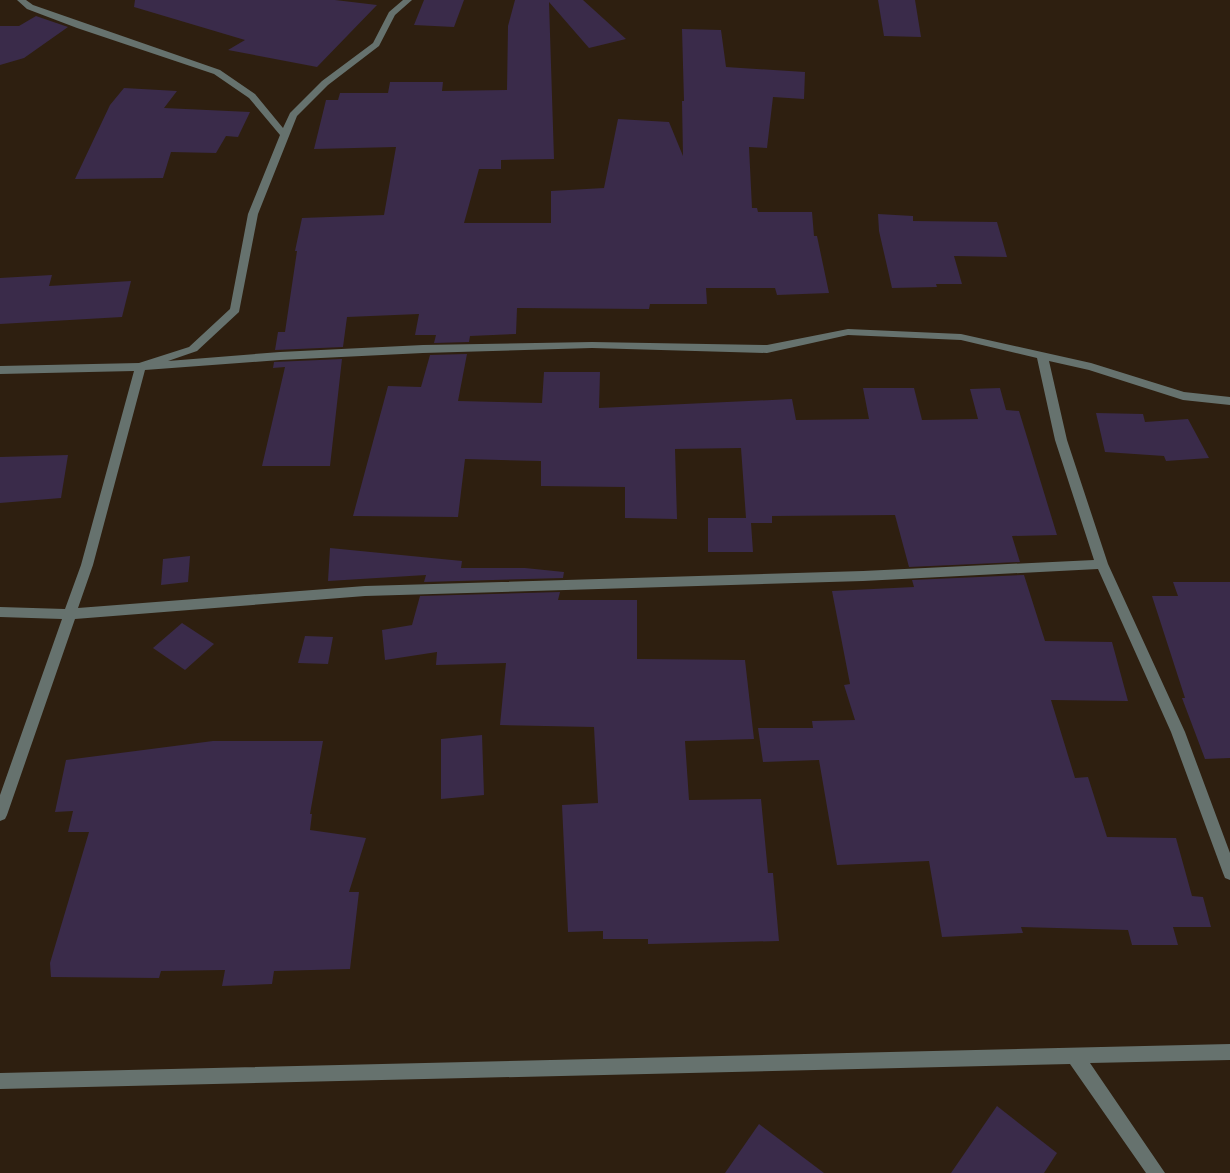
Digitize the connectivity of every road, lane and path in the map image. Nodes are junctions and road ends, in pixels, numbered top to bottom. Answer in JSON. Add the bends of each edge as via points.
{"nodes":[{"id":1,"x":21,"y":0,"type":"edge"},
{"id":2,"x":408,"y":0,"type":"edge"},
{"id":3,"x":284,"y":134,"type":"junction"},
{"id":4,"x":1042,"y":355,"type":"junction"},
{"id":5,"x":140,"y":367,"type":"junction"},
{"id":6,"x":0,"y":370,"type":"edge"},
{"id":7,"x":1230,"y":401,"type":"edge"},
{"id":8,"x":1102,"y":564,"type":"junction"},
{"id":9,"x":0,"y":612,"type":"edge"},
{"id":10,"x":70,"y":614,"type":"junction"},
{"id":11,"x":0,"y":814,"type":"edge"},
{"id":12,"x":1230,"y":874,"type":"edge"},
{"id":13,"x":1230,"y":1052,"type":"edge"},
{"id":14,"x":1074,"y":1055,"type":"junction"},
{"id":15,"x":0,"y":1081,"type":"edge"},
{"id":16,"x":1156,"y":1173,"type":"edge"}],
"edges":[{"from":1,"to":3,"type":"street","via":[[30,7],[80,26],[217,72],[252,96]]},
{"from":2,"to":3,"type":"street","via":[[392,14],[376,44],[325,83],[293,115]]},
{"from":3,"to":5,"type":"street","via":[[253,214],[235,310],[193,349]]},
{"from":4,"to":5,"type":"street","via":[[961,337],[848,332],[767,349],[592,345],[423,349]]},
{"from":4,"to":7,"type":"street","via":[[1183,396]]},
{"from":4,"to":8,"type":"street","via":[[1061,440]]},
{"from":5,"to":6,"type":"street"},
{"from":5,"to":10,"type":"street","via":[[87,564]]},
{"from":8,"to":10,"type":"street","via":[[863,576],[365,591]]},
{"from":8,"to":12,"type":"street","via":[[1178,732]]},
{"from":9,"to":10,"type":"street"},
{"from":10,"to":11,"type":"street"},
{"from":13,"to":14,"type":"street"},
{"from":14,"to":15,"type":"street"},
{"from":14,"to":16,"type":"street"}]}
